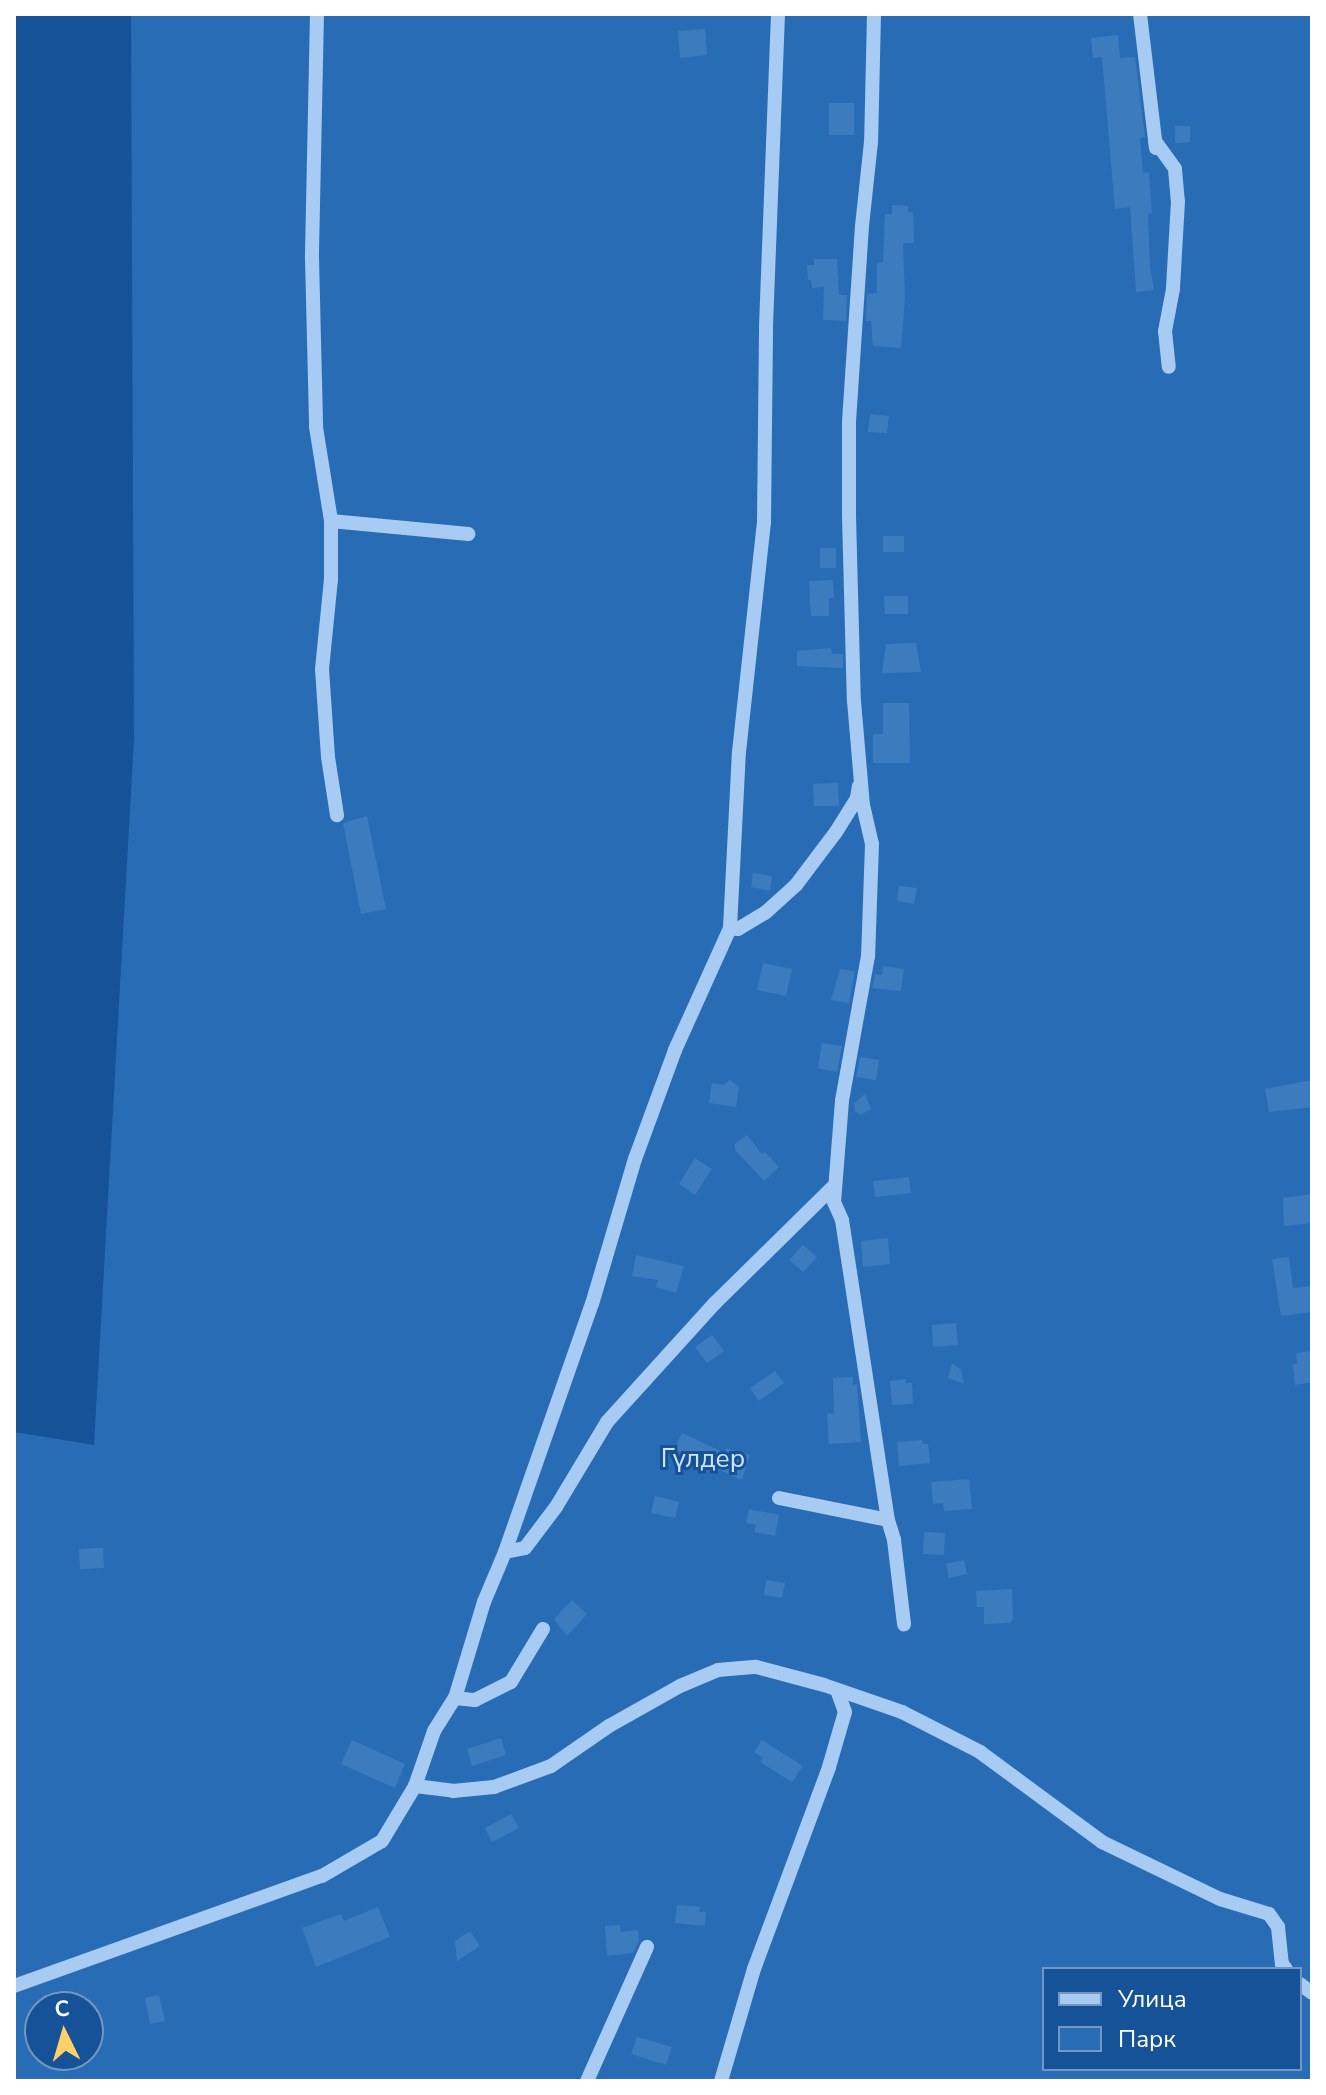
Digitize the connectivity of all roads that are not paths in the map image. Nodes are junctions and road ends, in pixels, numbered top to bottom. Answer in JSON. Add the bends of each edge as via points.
{"nodes":[{"id":1,"x":317,"y":14,"type":"edge"},
{"id":2,"x":778,"y":14,"type":"edge"},
{"id":3,"x":874,"y":14,"type":"edge"},
{"id":4,"x":1140,"y":14,"type":"edge"},
{"id":5,"x":1155,"y":141,"type":"junction"},
{"id":6,"x":1158,"y":157,"type":"dead end"},
{"id":7,"x":1169,"y":367,"type":"dead end"},
{"id":8,"x":331,"y":521,"type":"junction"},
{"id":9,"x":468,"y":534,"type":"dead end"},
{"id":10,"x":861,"y":779,"type":"junction"},
{"id":11,"x":337,"y":815,"type":"dead end"},
{"id":12,"x":730,"y":928,"type":"junction"},
{"id":13,"x":833,"y":1187,"type":"junction"},
{"id":14,"x":779,"y":1498,"type":"dead end"},
{"id":15,"x":888,"y":1520,"type":"junction"},
{"id":16,"x":505,"y":1552,"type":"junction"},
{"id":17,"x":904,"y":1624,"type":"dead end"},
{"id":18,"x":543,"y":1629,"type":"dead end"},
{"id":19,"x":837,"y":1690,"type":"junction"},
{"id":20,"x":455,"y":1698,"type":"junction"},
{"id":21,"x":415,"y":1786,"type":"junction"},
{"id":22,"x":647,"y":1947,"type":"dead end"},
{"id":23,"x":1284,"y":1967,"type":"edge"},
{"id":24,"x":14,"y":1986,"type":"edge"},
{"id":25,"x":587,"y":2081,"type":"edge"},
{"id":26,"x":721,"y":2081,"type":"edge"}],
"edges":[{"from":1,"to":8,"type":"street","via":[[312,258],[316,427]]},
{"from":2,"to":12,"type":"street","via":[[764,522],[739,752]]},
{"from":3,"to":10,"type":"street","via":[[871,142],[849,422],[850,603]]},
{"from":4,"to":5,"type":"street"},
{"from":5,"to":6,"type":"street"},
{"from":5,"to":7,"type":"street","via":[[1175,169],[1178,201],[1165,331]]},
{"from":8,"to":9,"type":"street"},
{"from":8,"to":11,"type":"street","via":[[322,669]]},
{"from":10,"to":12,"type":"street","via":[[857,798],[796,885],[765,913],[738,929]]},
{"from":10,"to":13,"type":"street","via":[[872,844],[868,956]]},
{"from":12,"to":16,"type":"street","via":[[675,1050],[635,1159],[592,1304]]},
{"from":13,"to":15,"type":"street"},
{"from":13,"to":16,"type":"street","via":[[715,1303],[607,1422],[525,1548]]},
{"from":14,"to":15,"type":"street"},
{"from":15,"to":17,"type":"street"},
{"from":16,"to":20,"type":"street"},
{"from":18,"to":20,"type":"street","via":[[511,1682],[475,1700]]},
{"from":19,"to":21,"type":"street","via":[[756,1667],[718,1670],[609,1726],[551,1766],[494,1787],[453,1791]]},
{"from":19,"to":23,"type":"street","via":[[902,1712],[980,1752],[1102,1842],[1220,1899],[1269,1914],[1278,1927]]},
{"from":19,"to":26,"type":"street","via":[[845,1712],[829,1767],[754,1969]]},
{"from":20,"to":21,"type":"street","via":[[434,1731]]},
{"from":21,"to":24,"type":"street","via":[[382,1841],[322,1876]]},
{"from":22,"to":25,"type":"street"}]}
